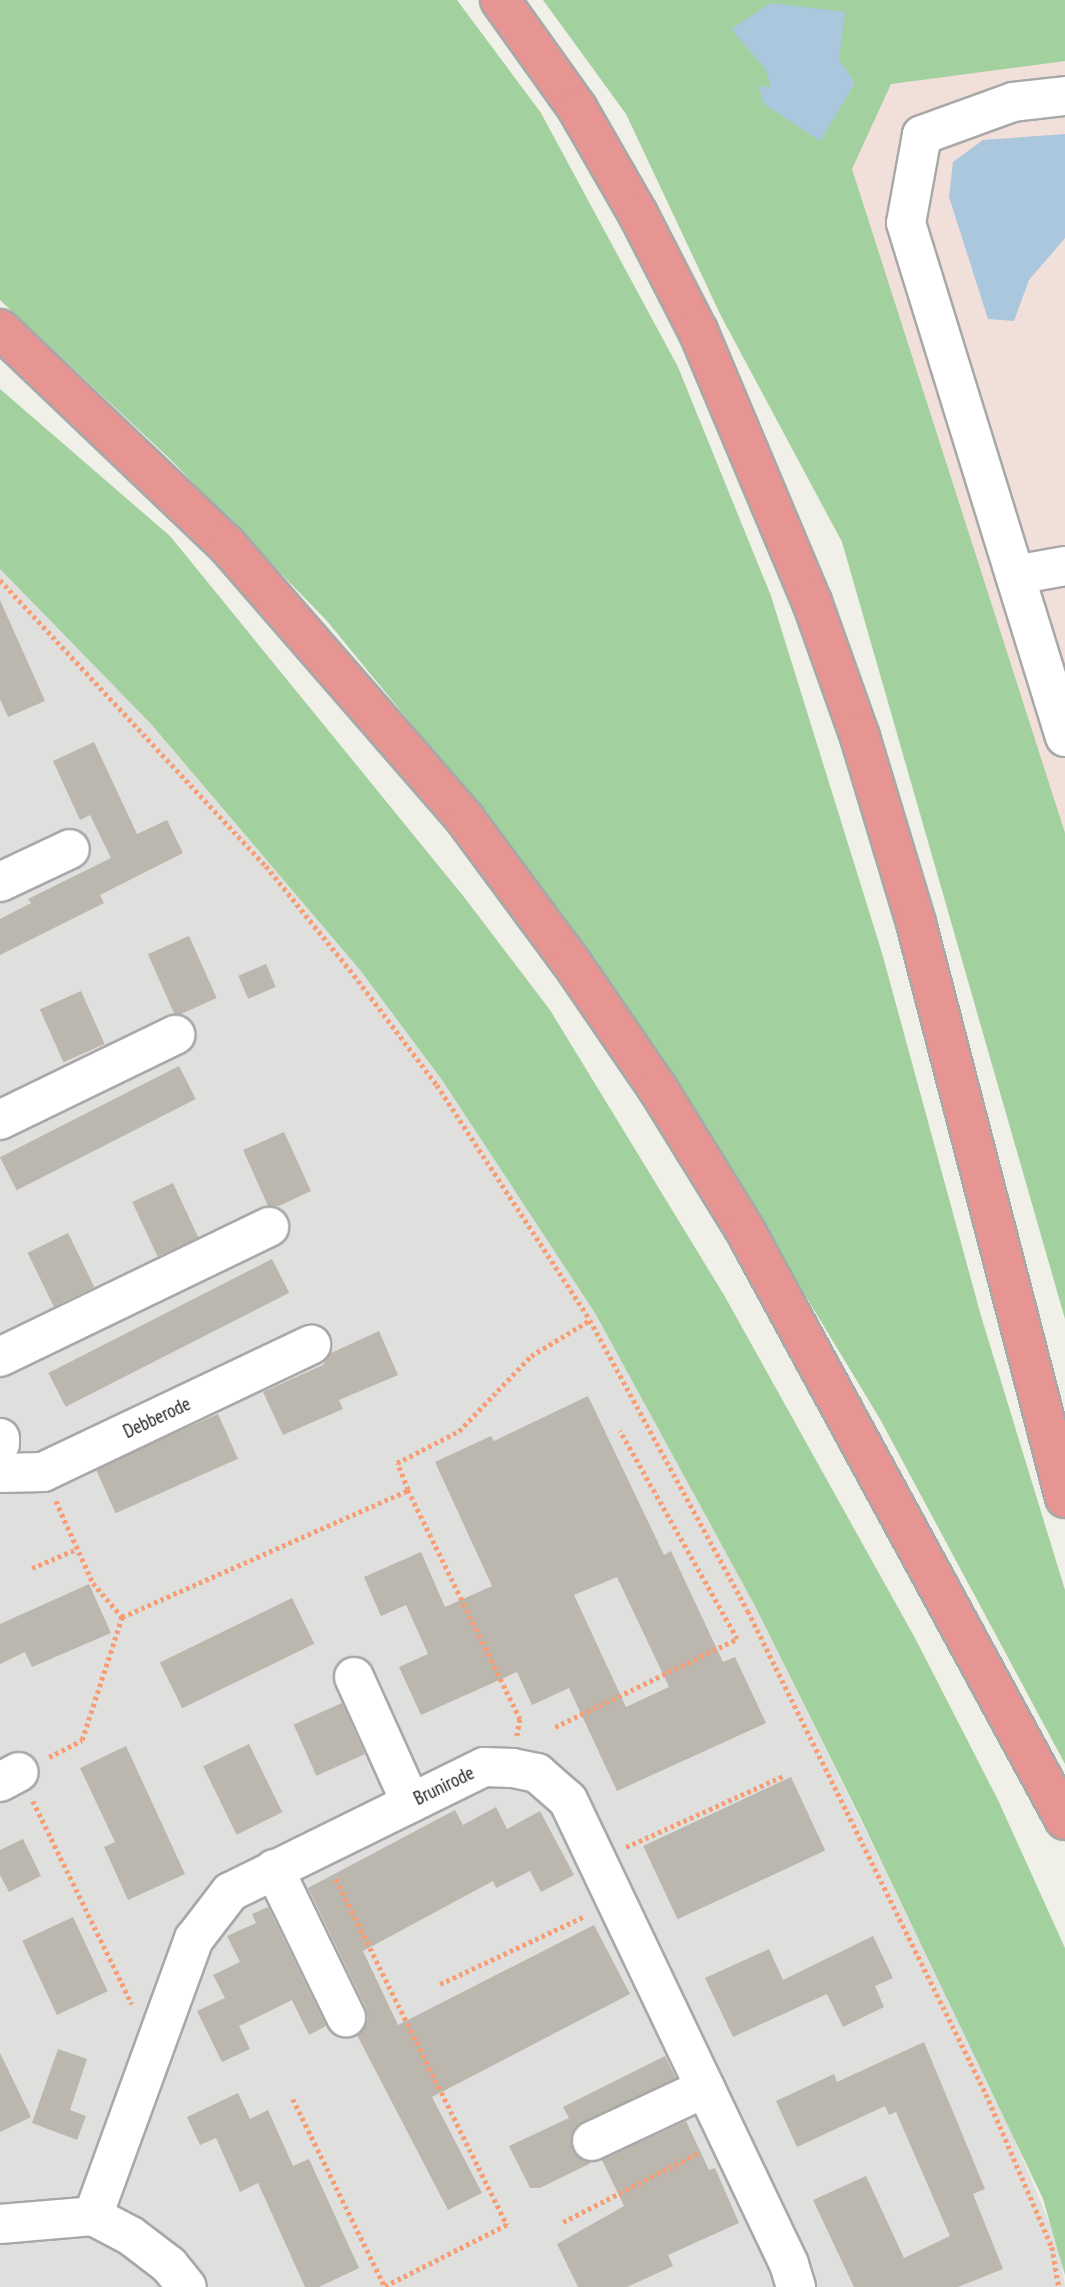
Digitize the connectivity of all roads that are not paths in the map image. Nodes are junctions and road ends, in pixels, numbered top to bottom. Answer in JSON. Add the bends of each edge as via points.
{"nodes":[{"id":1,"x":500,"y":0,"type":"edge"},
{"id":2,"x":1065,"y":96,"type":"edge"},
{"id":3,"x":0,"y":329,"type":"edge"},
{"id":4,"x":1065,"y":566,"type":"edge"},
{"id":5,"x":1015,"y":575,"type":"junction"},
{"id":6,"x":1065,"y":737,"type":"edge"},
{"id":7,"x":70,"y":849,"type":"dead end"},
{"id":8,"x":0,"y":882,"type":"edge"},
{"id":9,"x":176,"y":1035,"type":"dead end"},
{"id":10,"x":0,"y":1120,"type":"edge"},
{"id":11,"x":269,"y":1227,"type":"dead end"},
{"id":12,"x":1018,"y":1310,"type":"junction"},
{"id":13,"x":311,"y":1345,"type":"dead end"},
{"id":14,"x":0,"y":1357,"type":"edge"},
{"id":15,"x":1065,"y":1422,"type":"edge"},
{"id":16,"x":0,"y":1438,"type":"edge"},
{"id":17,"x":0,"y":1444,"type":"edge"},
{"id":18,"x":0,"y":1473,"type":"edge"},
{"id":19,"x":1065,"y":1499,"type":"edge"},
{"id":20,"x":354,"y":1678,"type":"dead end"},
{"id":21,"x":411,"y":1803,"type":"junction"},
{"id":22,"x":1065,"y":1820,"type":"edge"},
{"id":23,"x":274,"y":1869,"type":"junction"},
{"id":24,"x":346,"y":2017,"type":"dead end"},
{"id":25,"x":705,"y":2088,"type":"junction"},
{"id":26,"x":592,"y":2141,"type":"dead end"},
{"id":27,"x":93,"y":2216,"type":"junction"},
{"id":28,"x":0,"y":2224,"type":"edge"},
{"id":29,"x":187,"y":2287,"type":"edge"},
{"id":30,"x":796,"y":2287,"type":"edge"}],
"edges":[{"from":1,"to":12,"type":"highway","via":[[577,108],[638,214],[698,331],[812,602],[860,737],[916,923]]},
{"from":2,"to":5,"type":"street","via":[[1013,102],[922,135],[906,223]]},
{"from":3,"to":22,"type":"highway","via":[[227,545],[464,819],[571,962],[658,1089],[745,1230]]},
{"from":4,"to":5,"type":"street"},
{"from":5,"to":6,"type":"street"},
{"from":7,"to":8,"type":"street"},
{"from":9,"to":10,"type":"street"},
{"from":11,"to":14,"type":"street"},
{"from":12,"to":15,"type":"highway"},
{"from":12,"to":19,"type":"highway"},
{"from":13,"to":18,"type":"street","name":"Debberode","via":[[43,1472]]},
{"from":16,"to":17,"type":"street"},
{"from":20,"to":21,"type":"street"},
{"from":21,"to":23,"type":"street","name":"Brunirode"},
{"from":21,"to":25,"type":"street","name":"Brunirode","via":[[484,1767],[537,1773],[568,1800],[600,1859]]},
{"from":23,"to":24,"type":"street"},
{"from":23,"to":27,"type":"street","name":"Brunirode","via":[[230,1892],[194,1939]]},
{"from":25,"to":26,"type":"street"},
{"from":25,"to":30,"type":"street","name":"Brunirode","via":[[789,2263]]},
{"from":27,"to":28,"type":"street"},
{"from":27,"to":29,"type":"street","via":[[131,2235],[169,2265]]}]}
